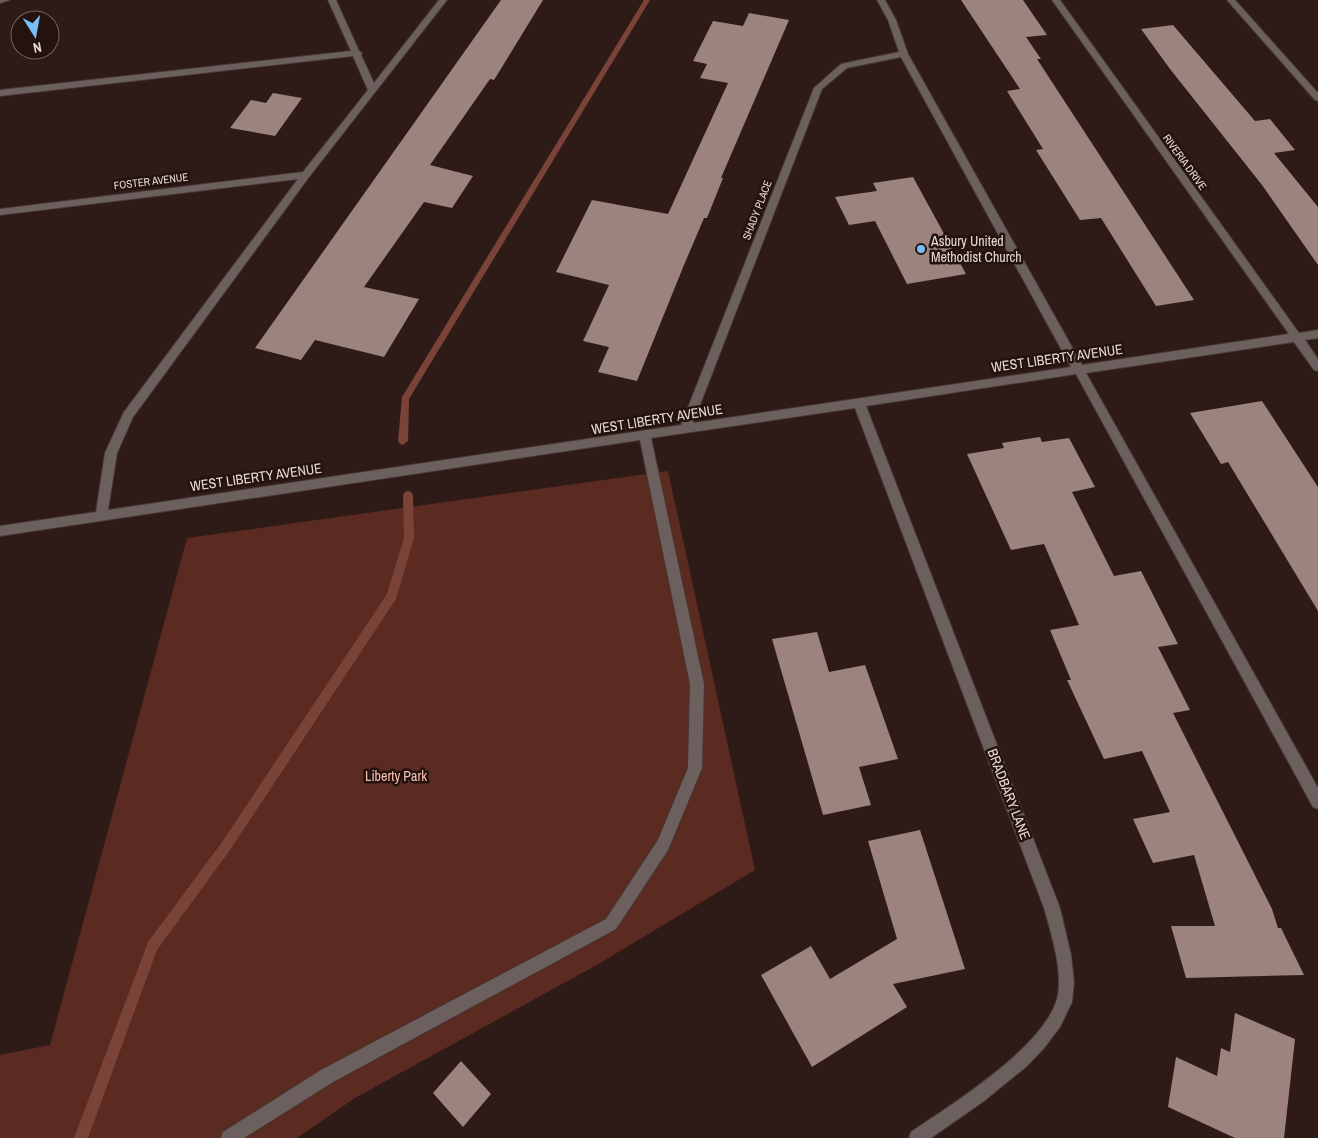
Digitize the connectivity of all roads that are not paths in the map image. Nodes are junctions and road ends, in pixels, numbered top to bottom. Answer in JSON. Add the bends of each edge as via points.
{"nodes":[{"id":1,"x":6,"y":0,"type":"edge"},
{"id":2,"x":332,"y":0,"type":"edge"},
{"id":3,"x":443,"y":0,"type":"edge"},
{"id":4,"x":882,"y":0,"type":"edge"},
{"id":5,"x":1056,"y":0,"type":"edge"},
{"id":6,"x":1232,"y":0,"type":"edge"},
{"id":7,"x":0,"y":1,"type":"edge"},
{"id":8,"x":358,"y":53,"type":"junction"},
{"id":9,"x":904,"y":54,"type":"junction"},
{"id":10,"x":373,"y":92,"type":"junction"},
{"id":11,"x":0,"y":93,"type":"edge"},
{"id":12,"x":1318,"y":98,"type":"edge"},
{"id":13,"x":306,"y":175,"type":"junction"},
{"id":14,"x":0,"y":212,"type":"edge"},
{"id":15,"x":1318,"y":334,"type":"edge"},
{"id":16,"x":1296,"y":337,"type":"junction"},
{"id":17,"x":1318,"y":368,"type":"edge"},
{"id":18,"x":1080,"y":371,"type":"junction"},
{"id":19,"x":859,"y":402,"type":"junction"},
{"id":20,"x":685,"y":430,"type":"junction"},
{"id":21,"x":644,"y":436,"type":"junction"},
{"id":22,"x":101,"y":515,"type":"junction"},
{"id":23,"x":0,"y":531,"type":"edge"},
{"id":24,"x":1318,"y":802,"type":"edge"},
{"id":25,"x":229,"y":1138,"type":"edge"},
{"id":26,"x":917,"y":1138,"type":"edge"}],
"edges":[{"from":1,"to":7,"type":"street"},
{"from":2,"to":8,"type":"street"},
{"from":3,"to":10,"type":"street"},
{"from":4,"to":9,"type":"street"},
{"from":5,"to":16,"type":"street","name":"RIVERIA DRIVE"},
{"from":6,"to":12,"type":"street"},
{"from":8,"to":10,"type":"street"},
{"from":8,"to":11,"type":"street"},
{"from":9,"to":18,"type":"street"},
{"from":9,"to":20,"type":"street","name":"SHADY PLACE","via":[[844,66],[818,88]]},
{"from":10,"to":13,"type":"street"},
{"from":13,"to":14,"type":"street","name":"FOSTER AVENUE"},
{"from":13,"to":22,"type":"street","via":[[128,415],[111,453]]},
{"from":15,"to":16,"type":"street","name":"WEST LIBERTY AVENUE"},
{"from":16,"to":17,"type":"street"},
{"from":16,"to":18,"type":"street","name":"WEST LIBERTY AVENUE"},
{"from":18,"to":19,"type":"street","name":"WEST LIBERTY AVENUE"},
{"from":18,"to":24,"type":"street"},
{"from":19,"to":20,"type":"street","name":"WEST LIBERTY AVENUE"},
{"from":19,"to":26,"type":"street","name":"BRADBARY LANE","via":[[1052,908],[1065,964],[1065,1001],[1044,1038],[1004,1074]]},
{"from":20,"to":21,"type":"street","name":"WEST LIBERTY AVENUE"},
{"from":21,"to":22,"type":"street","name":"WEST LIBERTY AVENUE"},
{"from":21,"to":25,"type":"street","via":[[697,684],[695,768],[663,845],[611,924],[327,1076]]},
{"from":22,"to":23,"type":"street","name":"WEST LIBERTY AVENUE"}]}
